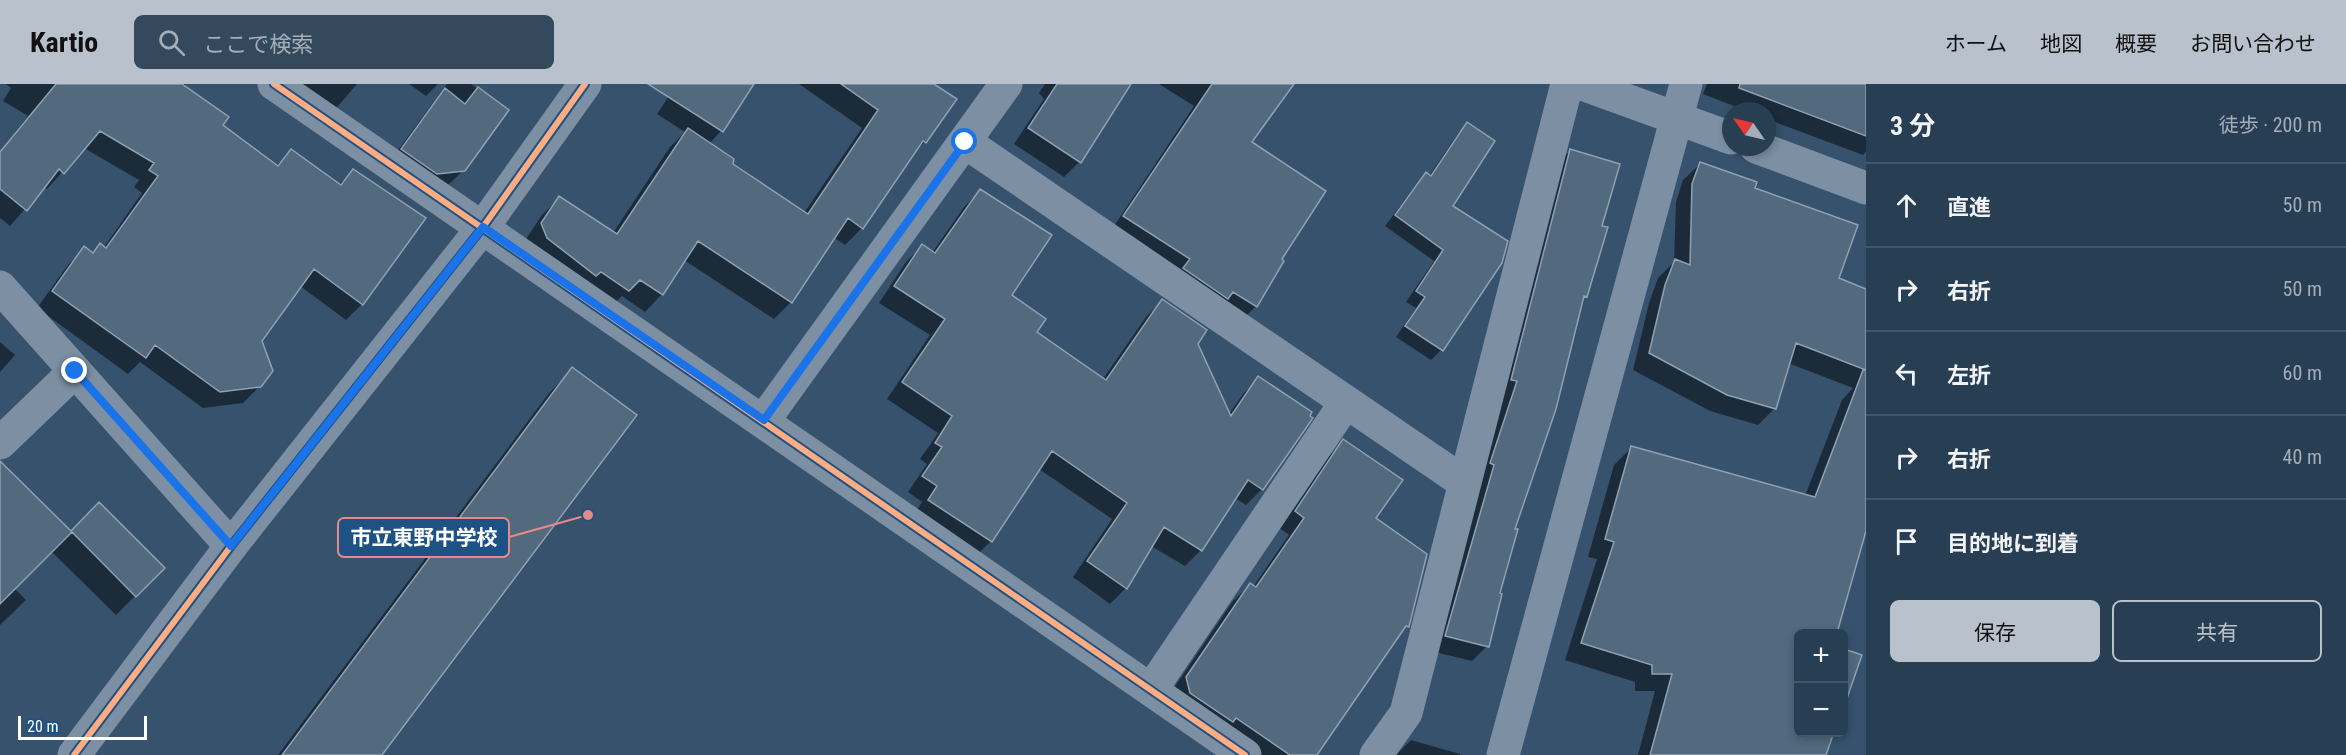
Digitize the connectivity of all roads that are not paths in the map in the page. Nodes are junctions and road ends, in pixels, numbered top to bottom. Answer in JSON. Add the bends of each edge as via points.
{"nodes":[{"id":1,"x":274,"y":84,"type":"edge"},
{"id":2,"x":585,"y":84,"type":"edge"},
{"id":3,"x":1006,"y":84,"type":"edge"},
{"id":4,"x":1567,"y":84,"type":"edge"},
{"id":5,"x":1582,"y":84,"type":"edge"},
{"id":6,"x":1686,"y":84,"type":"edge"},
{"id":7,"x":1677,"y":118,"type":"junction"},
{"id":8,"x":1722,"y":135,"type":"edge"},
{"id":9,"x":965,"y":142,"type":"junction"},
{"id":10,"x":1776,"y":154,"type":"edge"},
{"id":11,"x":1866,"y":188,"type":"edge"},
{"id":12,"x":483,"y":227,"type":"junction"},
{"id":13,"x":0,"y":287,"type":"edge"},
{"id":14,"x":75,"y":371,"type":"junction"},
{"id":15,"x":1346,"y":402,"type":"junction"},
{"id":16,"x":764,"y":420,"type":"junction"},
{"id":17,"x":0,"y":443,"type":"edge"},
{"id":18,"x":1465,"y":483,"type":"junction"},
{"id":19,"x":231,"y":546,"type":"junction"},
{"id":20,"x":1152,"y":690,"type":"junction"},
{"id":21,"x":74,"y":755,"type":"edge"},
{"id":22,"x":1245,"y":755,"type":"edge"},
{"id":23,"x":1376,"y":755,"type":"edge"},
{"id":24,"x":1503,"y":755,"type":"edge"}],
"edges":[{"from":1,"to":12,"type":"street"},
{"from":2,"to":12,"type":"street"},
{"from":3,"to":9,"type":"street"},
{"from":4,"to":18,"type":"street"},
{"from":5,"to":7,"type":"street"},
{"from":6,"to":7,"type":"street"},
{"from":7,"to":8,"type":"street"},
{"from":7,"to":24,"type":"street"},
{"from":9,"to":15,"type":"street"},
{"from":9,"to":16,"type":"street"},
{"from":10,"to":11,"type":"street"},
{"from":12,"to":16,"type":"street"},
{"from":12,"to":19,"type":"street"},
{"from":13,"to":14,"type":"street"},
{"from":14,"to":17,"type":"street"},
{"from":14,"to":19,"type":"street"},
{"from":15,"to":18,"type":"street"},
{"from":15,"to":20,"type":"street"},
{"from":16,"to":20,"type":"street"},
{"from":18,"to":23,"type":"street","via":[[1406,713]]},
{"from":19,"to":21,"type":"street"},
{"from":20,"to":22,"type":"street"}]}
